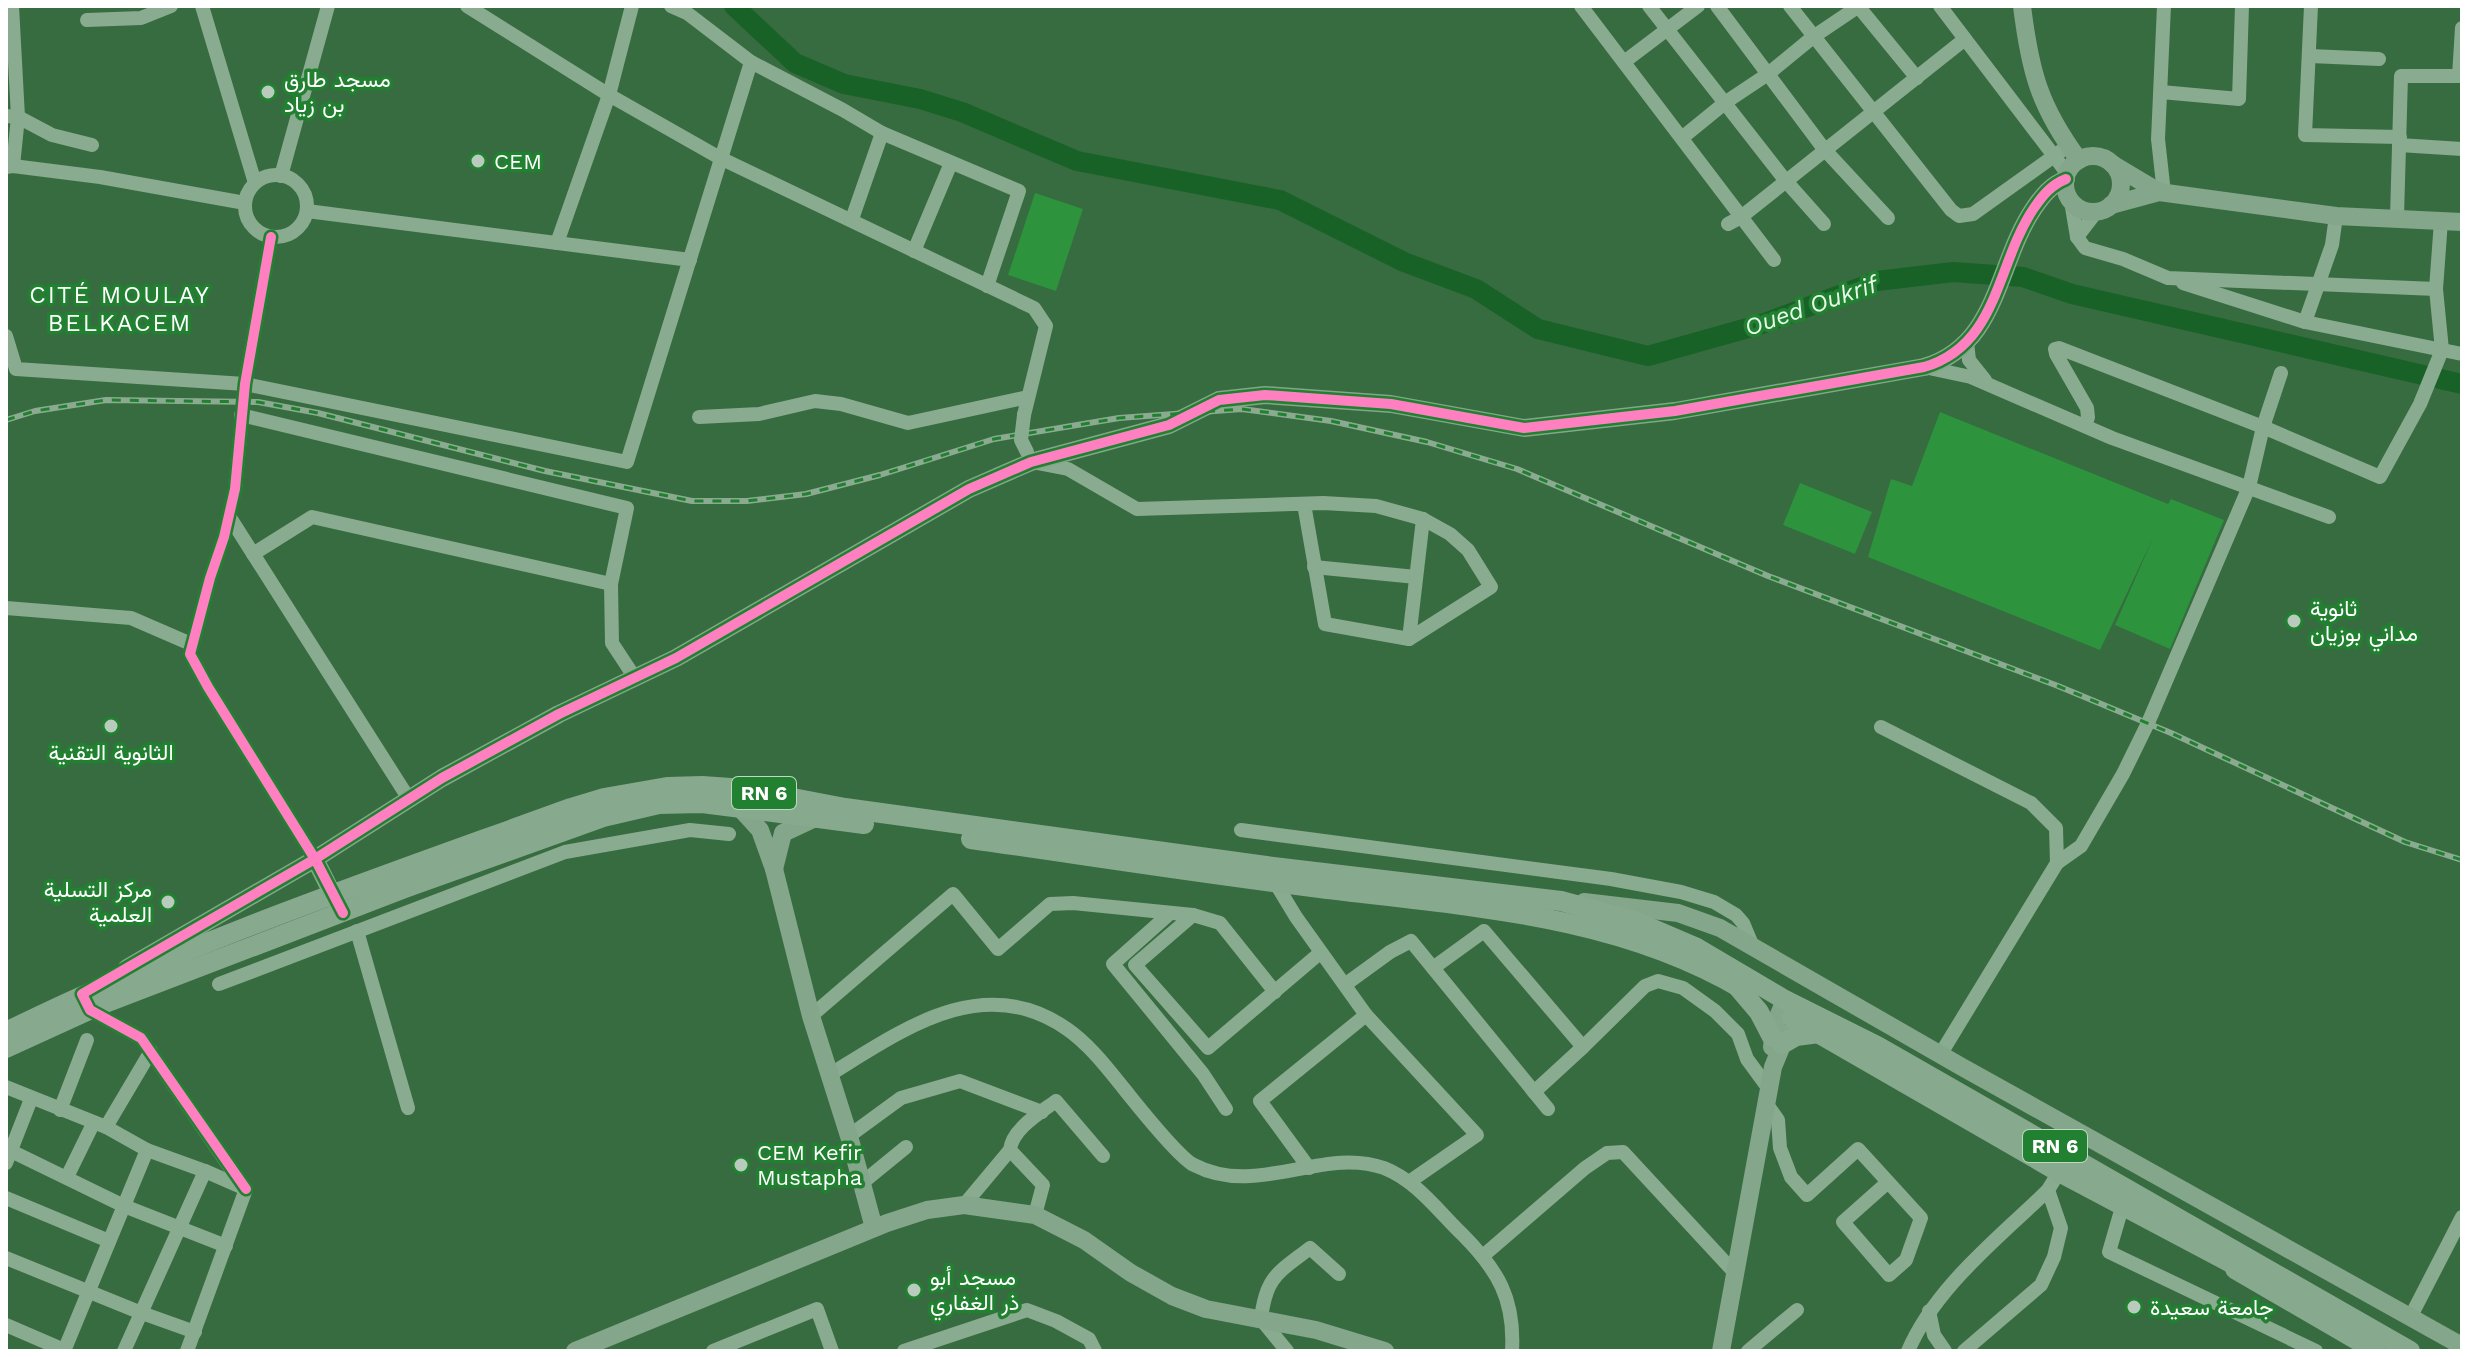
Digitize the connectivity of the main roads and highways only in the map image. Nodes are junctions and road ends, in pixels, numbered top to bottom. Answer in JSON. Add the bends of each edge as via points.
{"nodes":[{"id":1,"x":780,"y":813,"type":"junction"},
{"id":2,"x":1280,"y":875,"type":"junction"},
{"id":3,"x":338,"y":904,"type":"junction"},
{"id":4,"x":1737,"y":986,"type":"junction"},
{"id":5,"x":86,"y":1002,"type":"junction"},
{"id":6,"x":1788,"y":1008,"type":"junction"},
{"id":7,"x":6,"y":1032,"type":"edge"},
{"id":8,"x":1819,"y":1033,"type":"junction"},
{"id":9,"x":6,"y":1048,"type":"edge"},
{"id":10,"x":2183,"y":1228,"type":"junction"},
{"id":11,"x":2376,"y":1351,"type":"edge"},
{"id":12,"x":2393,"y":1351,"type":"edge"},
{"id":13,"x":2410,"y":1351,"type":"edge"},
{"id":14,"x":2425,"y":1351,"type":"edge"}],
"edges":[{"from":1,"to":2,"type":"main road","number":"RN 6"},
{"from":1,"to":2,"type":"main road","number":"RN 6","via":[[845,808]]},
{"from":1,"to":3,"type":"main road","number":"RN 6","via":[[702,803],[659,804],[603,817]]},
{"from":1,"to":3,"type":"main road","number":"RN 6","via":[[745,789],[653,789],[604,798]]},
{"from":2,"to":4,"type":"main road","number":"RN 6","via":[[1616,934]]},
{"from":2,"to":6,"type":"main road","number":"RN 6","via":[[1561,901],[1634,921],[1697,948]]},
{"from":3,"to":5,"type":"main road","number":"RN 6","via":[[231,955]]},
{"from":3,"to":5,"type":"main road","number":"RN 6","via":[[190,950]]},
{"from":4,"to":6,"type":"main road","number":"RN 6"},
{"from":4,"to":8,"type":"main road","via":[[1777,1041]]},
{"from":5,"to":7,"type":"main road","number":"RN 6"},
{"from":5,"to":9,"type":"main road","number":"RN 6"},
{"from":6,"to":8,"type":"main road","number":"RN 6"},
{"from":6,"to":10,"type":"main road","number":"RN 6","via":[[1877,1046]]},
{"from":8,"to":10,"type":"main road","number":"RN 6","via":[[2059,1172]]},
{"from":10,"to":11,"type":"main road","number":"RN 6"},
{"from":10,"to":12,"type":"main road","number":"RN 6"},
{"from":10,"to":13,"type":"main road","number":"RN 6"},
{"from":10,"to":14,"type":"main road","number":"RN 6","via":[[2265,1261]]}]}
